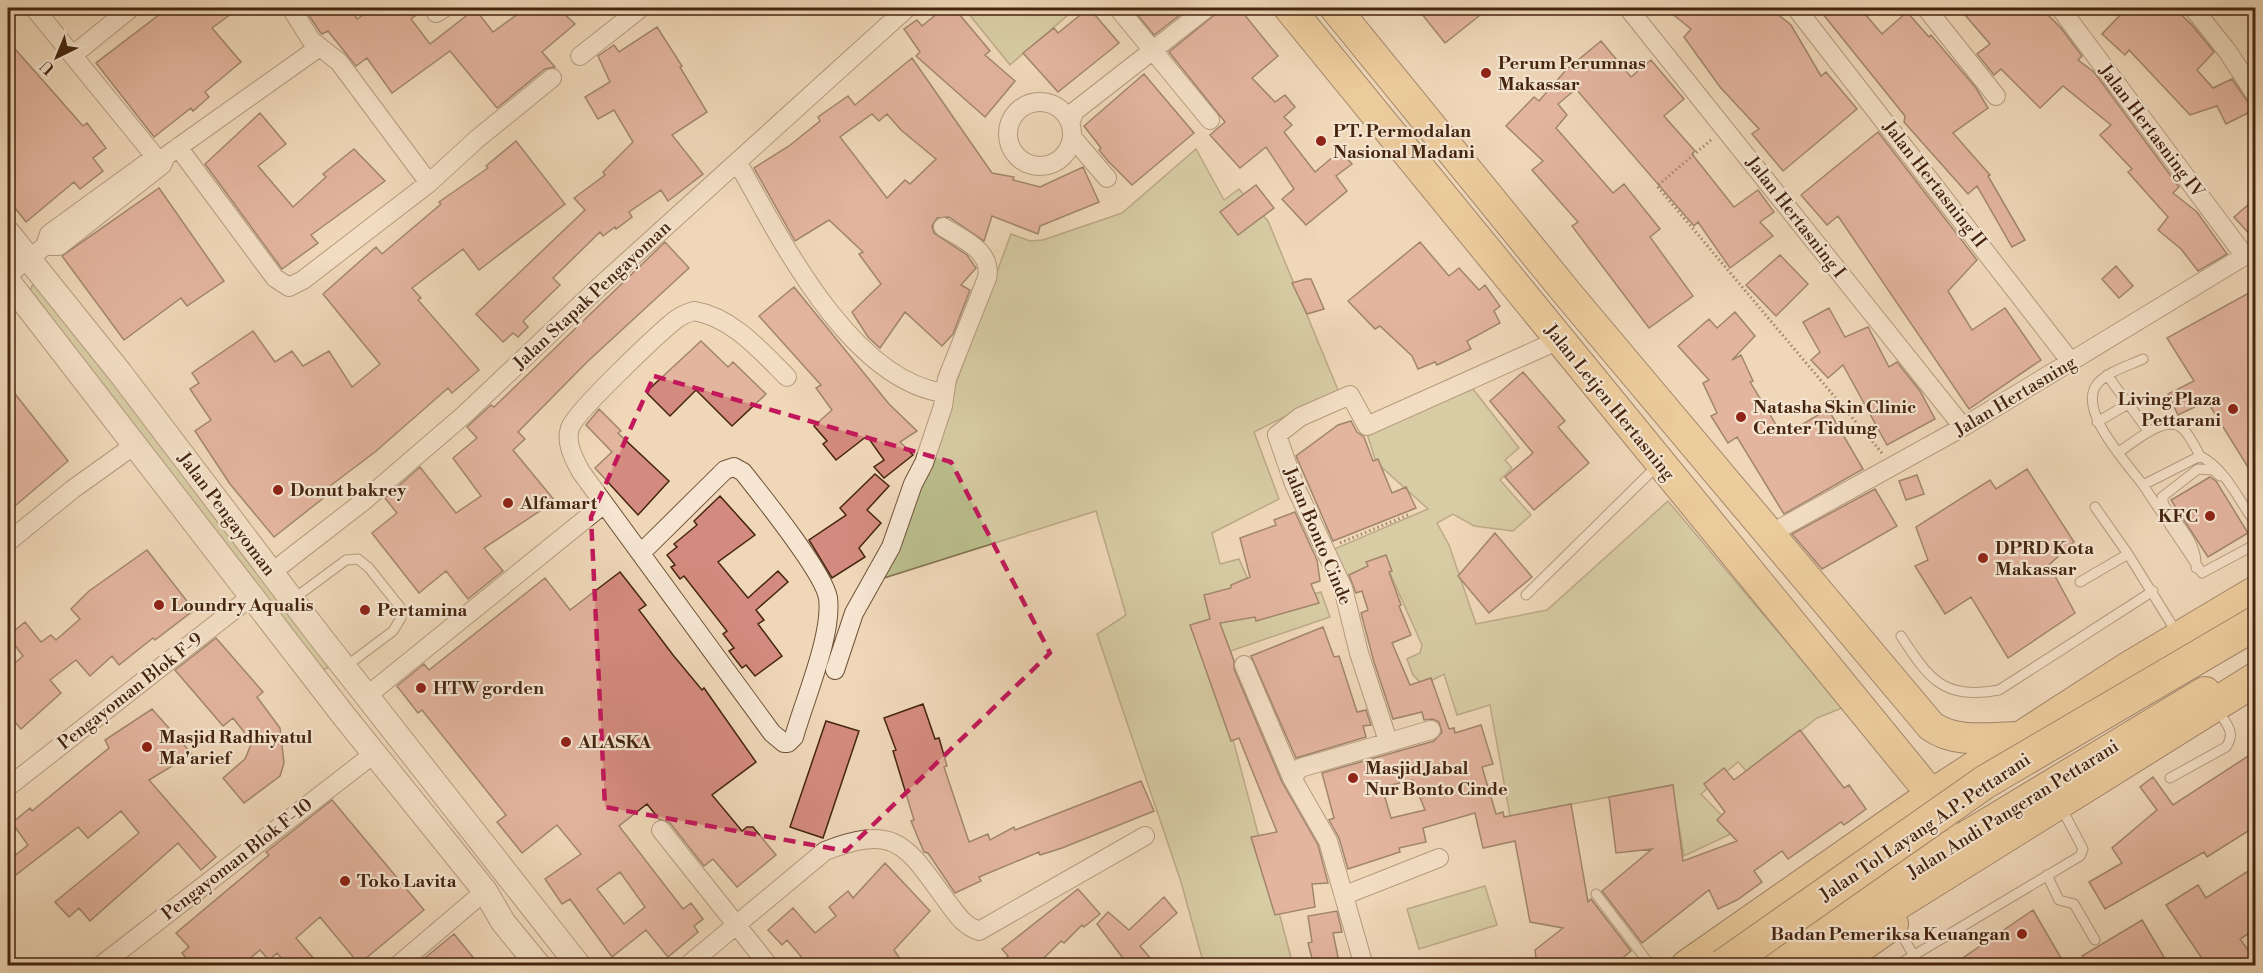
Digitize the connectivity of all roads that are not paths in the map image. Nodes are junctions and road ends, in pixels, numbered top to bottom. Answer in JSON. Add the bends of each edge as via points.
{"nodes":[{"id":1,"x":34,"y":8,"type":"edge"},
{"id":2,"x":131,"y":8,"type":"edge"},
{"id":3,"x":291,"y":8,"type":"edge"},
{"id":4,"x":641,"y":8,"type":"edge"},
{"id":5,"x":907,"y":8,"type":"edge"},
{"id":6,"x":1118,"y":8,"type":"edge"},
{"id":7,"x":1207,"y":8,"type":"edge"},
{"id":8,"x":1289,"y":8,"type":"edge"},
{"id":9,"x":1335,"y":8,"type":"edge"},
{"id":10,"x":1628,"y":8,"type":"edge"},
{"id":11,"x":1796,"y":8,"type":"edge"},
{"id":12,"x":1926,"y":8,"type":"edge"},
{"id":13,"x":2060,"y":8,"type":"edge"},
{"id":14,"x":2193,"y":8,"type":"edge"},
{"id":15,"x":318,"y":48,"type":"junction"},
{"id":16,"x":1153,"y":50,"type":"junction"},
{"id":17,"x":73,"y":55,"type":"junction"},
{"id":18,"x":580,"y":56,"type":"dead end"},
{"id":19,"x":552,"y":78,"type":"dead end"},
{"id":20,"x":2256,"y":95,"type":"edge"},
{"id":21,"x":1996,"y":96,"type":"dead end"},
{"id":22,"x":1424,"y":114,"type":"junction"},
{"id":23,"x":1210,"y":120,"type":"dead end"},
{"id":24,"x":1398,"y":138,"type":"junction"},
{"id":25,"x":165,"y":156,"type":"junction"},
{"id":26,"x":738,"y":163,"type":"junction"},
{"id":27,"x":1107,"y":178,"type":"dead end"},
{"id":28,"x":429,"y":183,"type":"junction"},
{"id":29,"x":943,"y":227,"type":"dead end"},
{"id":30,"x":8,"y":233,"type":"edge"},
{"id":31,"x":2250,"y":252,"type":"edge"},
{"id":32,"x":37,"y":253,"type":"junction"},
{"id":33,"x":8,"y":275,"type":"edge"},
{"id":34,"x":8,"y":281,"type":"edge"},
{"id":35,"x":1559,"y":340,"type":"junction"},
{"id":36,"x":2143,"y":359,"type":"dead end"},
{"id":37,"x":2072,"y":362,"type":"junction"},
{"id":38,"x":2107,"y":375,"type":"junction"},
{"id":39,"x":787,"y":377,"type":"dead end"},
{"id":40,"x":944,"y":393,"type":"junction"},
{"id":41,"x":2128,"y":404,"type":"junction"},
{"id":42,"x":2097,"y":422,"type":"junction"},
{"id":43,"x":1963,"y":427,"type":"junction"},
{"id":44,"x":2149,"y":432,"type":"junction"},
{"id":45,"x":136,"y":444,"type":"junction"},
{"id":46,"x":2119,"y":452,"type":"junction"},
{"id":47,"x":2200,"y":456,"type":"junction"},
{"id":48,"x":1659,"y":463,"type":"junction"},
{"id":49,"x":2143,"y":485,"type":"junction"},
{"id":50,"x":604,"y":504,"type":"junction"},
{"id":51,"x":2095,"y":507,"type":"dead end"},
{"id":52,"x":2256,"y":525,"type":"edge"},
{"id":53,"x":1770,"y":534,"type":"junction"},
{"id":54,"x":8,"y":542,"type":"edge"},
{"id":55,"x":2256,"y":544,"type":"edge"},
{"id":56,"x":641,"y":553,"type":"junction"},
{"id":57,"x":2128,"y":554,"type":"junction"},
{"id":58,"x":2196,"y":568,"type":"junction"},
{"id":59,"x":271,"y":573,"type":"junction"},
{"id":60,"x":2080,"y":582,"type":"dead end"},
{"id":61,"x":2153,"y":591,"type":"junction"},
{"id":62,"x":2256,"y":592,"type":"edge"},
{"id":63,"x":253,"y":595,"type":"junction"},
{"id":64,"x":1526,"y":595,"type":"dead end"},
{"id":65,"x":292,"y":600,"type":"junction"},
{"id":66,"x":2256,"y":623,"type":"edge"},
{"id":67,"x":1901,"y":636,"type":"dead end"},
{"id":68,"x":2180,"y":638,"type":"junction"},
{"id":69,"x":1244,"y":665,"type":"dead end"},
{"id":70,"x":2256,"y":666,"type":"edge"},
{"id":71,"x":345,"y":667,"type":"junction"},
{"id":72,"x":835,"y":670,"type":"dead end"},
{"id":73,"x":2256,"y":679,"type":"edge"},
{"id":74,"x":2256,"y":688,"type":"edge"},
{"id":75,"x":369,"y":695,"type":"junction"},
{"id":76,"x":2219,"y":712,"type":"junction"},
{"id":77,"x":1431,"y":730,"type":"dead end"},
{"id":78,"x":2020,"y":737,"type":"junction"},
{"id":79,"x":1388,"y":741,"type":"junction"},
{"id":80,"x":375,"y":753,"type":"junction"},
{"id":81,"x":1292,"y":778,"type":"junction"},
{"id":82,"x":2170,"y":778,"type":"dead end"},
{"id":83,"x":8,"y":787,"type":"edge"},
{"id":84,"x":1932,"y":795,"type":"junction"},
{"id":85,"x":2063,"y":811,"type":"junction"},
{"id":86,"x":661,"y":830,"type":"dead end"},
{"id":87,"x":1145,"y":836,"type":"dead end"},
{"id":88,"x":1962,"y":840,"type":"junction"},
{"id":89,"x":1439,"y":858,"type":"dead end"},
{"id":90,"x":2047,"y":875,"type":"junction"},
{"id":91,"x":485,"y":891,"type":"junction"},
{"id":92,"x":1596,"y":894,"type":"dead end"},
{"id":93,"x":1345,"y":895,"type":"junction"},
{"id":94,"x":1894,"y":922,"type":"junction"},
{"id":95,"x":736,"y":926,"type":"junction"},
{"id":96,"x":2095,"y":940,"type":"dead end"},
{"id":97,"x":1914,"y":956,"type":"junction"},
{"id":98,"x":1844,"y":962,"type":"edge"},
{"id":99,"x":100,"y":966,"type":"edge"},
{"id":100,"x":397,"y":966,"type":"edge"},
{"id":101,"x":539,"y":966,"type":"edge"},
{"id":102,"x":579,"y":966,"type":"edge"},
{"id":103,"x":687,"y":966,"type":"edge"},
{"id":104,"x":769,"y":966,"type":"edge"},
{"id":105,"x":1364,"y":966,"type":"edge"},
{"id":106,"x":1652,"y":966,"type":"edge"},
{"id":107,"x":1687,"y":966,"type":"edge"},
{"id":108,"x":1723,"y":966,"type":"edge"},
{"id":109,"x":1779,"y":966,"type":"edge"},
{"id":110,"x":1806,"y":966,"type":"edge"},
{"id":111,"x":1896,"y":966,"type":"edge"}],
"edges":[{"from":1,"to":17,"type":"street"},
{"from":2,"to":17,"type":"street"},
{"from":3,"to":15,"type":"street"},
{"from":4,"to":18,"type":"street"},
{"from":5,"to":26,"type":"street","name":"Jalan Stapak Pengayoman"},
{"from":6,"to":16,"type":"street"},
{"from":7,"to":16,"type":"street"},
{"from":8,"to":24,"type":"main road","name":"Jalan Letjen Hertasning"},
{"from":9,"to":22,"type":"main road","name":"Jalan Letjen Hertasning"},
{"from":10,"to":43,"type":"street","name":"Jalan Hertasning I"},
{"from":11,"to":37,"type":"street","name":"Jalan Hertasning II"},
{"from":12,"to":21,"type":"street"},
{"from":13,"to":31,"type":"street","name":"Jalan Hertasning IV"},
{"from":14,"to":20,"type":"street"},
{"from":15,"to":25,"type":"street"},
{"from":15,"to":28,"type":"street","via":[[339,62]]},
{"from":16,"to":23,"type":"street"},
{"from":16,"to":27,"type":"street","via":[[1075,111],[1071,130]]},
{"from":17,"to":25,"type":"street"},
{"from":19,"to":28,"type":"street"},
{"from":22,"to":24,"type":"main road"},
{"from":22,"to":53,"type":"main road","name":"Jalan Letjen Hertasning"},
{"from":24,"to":35,"type":"main road","name":"Jalan Letjen Hertasning"},
{"from":25,"to":28,"type":"street","via":[[275,278],[290,287]]},
{"from":25,"to":32,"type":"street","via":[[59,246]]},
{"from":26,"to":40,"type":"street","via":[[799,270],[851,338],[892,372],[924,389]]},
{"from":26,"to":59,"type":"street","name":"Jalan Stapak Pengayoman","via":[[427,448]]},
{"from":29,"to":40,"type":"street","via":[[981,253],[989,269]]},
{"from":30,"to":32,"type":"street","name":"Jalan Pengayoman"},
{"from":31,"to":37,"type":"street","name":"Jalan Hertasning"},
{"from":32,"to":33,"type":"street"},
{"from":32,"to":59,"type":"street","name":"Jalan Pengayoman","via":[[121,374]]},
{"from":34,"to":45,"type":"street","name":"Jalan Pengayoman"},
{"from":35,"to":48,"type":"main road","name":"Jalan Letjen Hertasning"},
{"from":35,"to":79,"type":"street","name":"Jalan Bonto Cinde","via":[[1367,426],[1350,394],[1300,417],[1277,435],[1293,484],[1346,597],[1359,653]]},
{"from":36,"to":38,"type":"lane"},
{"from":37,"to":43,"type":"street","name":"Jalan Hertasning"},
{"from":38,"to":41,"type":"lane"},
{"from":38,"to":42,"type":"lane","via":[[2096,385],[2091,401]]},
{"from":39,"to":50,"type":"street","via":[[719,319],[694,311],[679,317],[572,423],[571,452]]},
{"from":40,"to":72,"type":"street","via":[[934,434],[891,547],[854,613]]},
{"from":41,"to":42,"type":"lane"},
{"from":41,"to":44,"type":"lane"},
{"from":42,"to":46,"type":"lane"},
{"from":43,"to":53,"type":"street","name":"Jalan Hertasning"},
{"from":44,"to":46,"type":"lane"},
{"from":44,"to":47,"type":"lane","via":[[2174,424],[2182,428]]},
{"from":45,"to":54,"type":"street"},
{"from":45,"to":63,"type":"street","name":"Jalan Pengayoman"},
{"from":46,"to":49,"type":"lane"},
{"from":47,"to":49,"type":"lane"},
{"from":47,"to":52,"type":"lane","via":[[2224,476]]},
{"from":48,"to":64,"type":"lane"},
{"from":48,"to":84,"type":"main road","name":"Jalan Letjen Hertasning"},
{"from":49,"to":58,"type":"lane"},
{"from":50,"to":56,"type":"street"},
{"from":50,"to":75,"type":"street"},
{"from":51,"to":57,"type":"lane"},
{"from":52,"to":58,"type":"lane","via":[[2213,470],[2198,469],[2164,493],[2164,505],[2197,555]]},
{"from":53,"to":78,"type":"main road","name":"Jalan Letjen Hertasning","via":[[1931,726],[1943,735],[1959,738]]},
{"from":55,"to":58,"type":"lane","via":[[2205,573]]},
{"from":56,"to":56,"type":"street","via":[[725,470],[734,467],[743,472],[814,569],[828,599],[825,634],[794,737],[788,743],[772,733]]},
{"from":57,"to":60,"type":"lane"},
{"from":57,"to":61,"type":"lane"},
{"from":59,"to":65,"type":"street","name":"Jalan Pengayoman"},
{"from":61,"to":67,"type":"lane","via":[[1999,690],[1974,694],[1942,686],[1925,673]]},
{"from":61,"to":68,"type":"lane"},
{"from":62,"to":68,"type":"highway"},
{"from":63,"to":80,"type":"street","name":"Jalan Pengayoman"},
{"from":63,"to":83,"type":"street","name":"Pengayoman Blok F-9"},
{"from":65,"to":71,"type":"street","name":"Jalan Pengayoman"},
{"from":65,"to":71,"type":"lane","via":[[346,560],[358,559],[400,607],[400,618],[393,631]]},
{"from":66,"to":108,"type":"highway","name":"Jalan Tol Layang A.P. Pettarani","bridge":true,"via":[[1985,782]]},
{"from":68,"to":78,"type":"highway"},
{"from":69,"to":81,"type":"street"},
{"from":70,"to":88,"type":"highway","name":"Jalan Andi Pangeran Pettarani","via":[[2169,714]]},
{"from":71,"to":75,"type":"street","name":"Jalan Pengayoman"},
{"from":73,"to":110,"type":"highway","via":[[1843,937]]},
{"from":74,"to":76,"type":"highway","name":"Jalan Andi Pangeran Pettarani"},
{"from":75,"to":102,"type":"street","name":"Jalan Pengayoman"},
{"from":76,"to":82,"type":"lane","via":[[2232,731],[2232,740]]},
{"from":76,"to":85,"type":"highway","name":"Jalan Andi Pangeran Pettarani"},
{"from":77,"to":79,"type":"street"},
{"from":78,"to":84,"type":"highway"},
{"from":79,"to":81,"type":"street","via":[[1300,768]]},
{"from":80,"to":91,"type":"street","name":"Jalan Pengayoman"},
{"from":80,"to":99,"type":"street","name":"Pengayoman Blok F-10"},
{"from":81,"to":93,"type":"street","via":[[1328,841]]},
{"from":84,"to":88,"type":"main road","name":"Jalan Letjen Hertasning"},
{"from":84,"to":107,"type":"highway"},
{"from":85,"to":90,"type":"lane","via":[[2082,851]]},
{"from":85,"to":94,"type":"highway","name":"Jalan Andi Pangeran Pettarani"},
{"from":86,"to":95,"type":"street"},
{"from":87,"to":95,"type":"street","via":[[979,931],[963,922],[909,852],[894,840],[877,837],[848,842],[825,850]]},
{"from":88,"to":109,"type":"highway","name":"Jalan Andi Pangeran Pettarani"},
{"from":89,"to":93,"type":"street"},
{"from":90,"to":96,"type":"lane","via":[[2059,900],[2074,904]]},
{"from":90,"to":97,"type":"lane"},
{"from":91,"to":100,"type":"street"},
{"from":91,"to":101,"type":"street","name":"Jalan Pengayoman","via":[[503,922]]},
{"from":92,"to":106,"type":"lane"},
{"from":93,"to":105,"type":"street"},
{"from":94,"to":97,"type":"lane"},
{"from":94,"to":98,"type":"highway","name":"Jalan Andi Pangeran Pettarani"},
{"from":95,"to":103,"type":"street"},
{"from":95,"to":104,"type":"street"},
{"from":97,"to":111,"type":"lane"}]}
